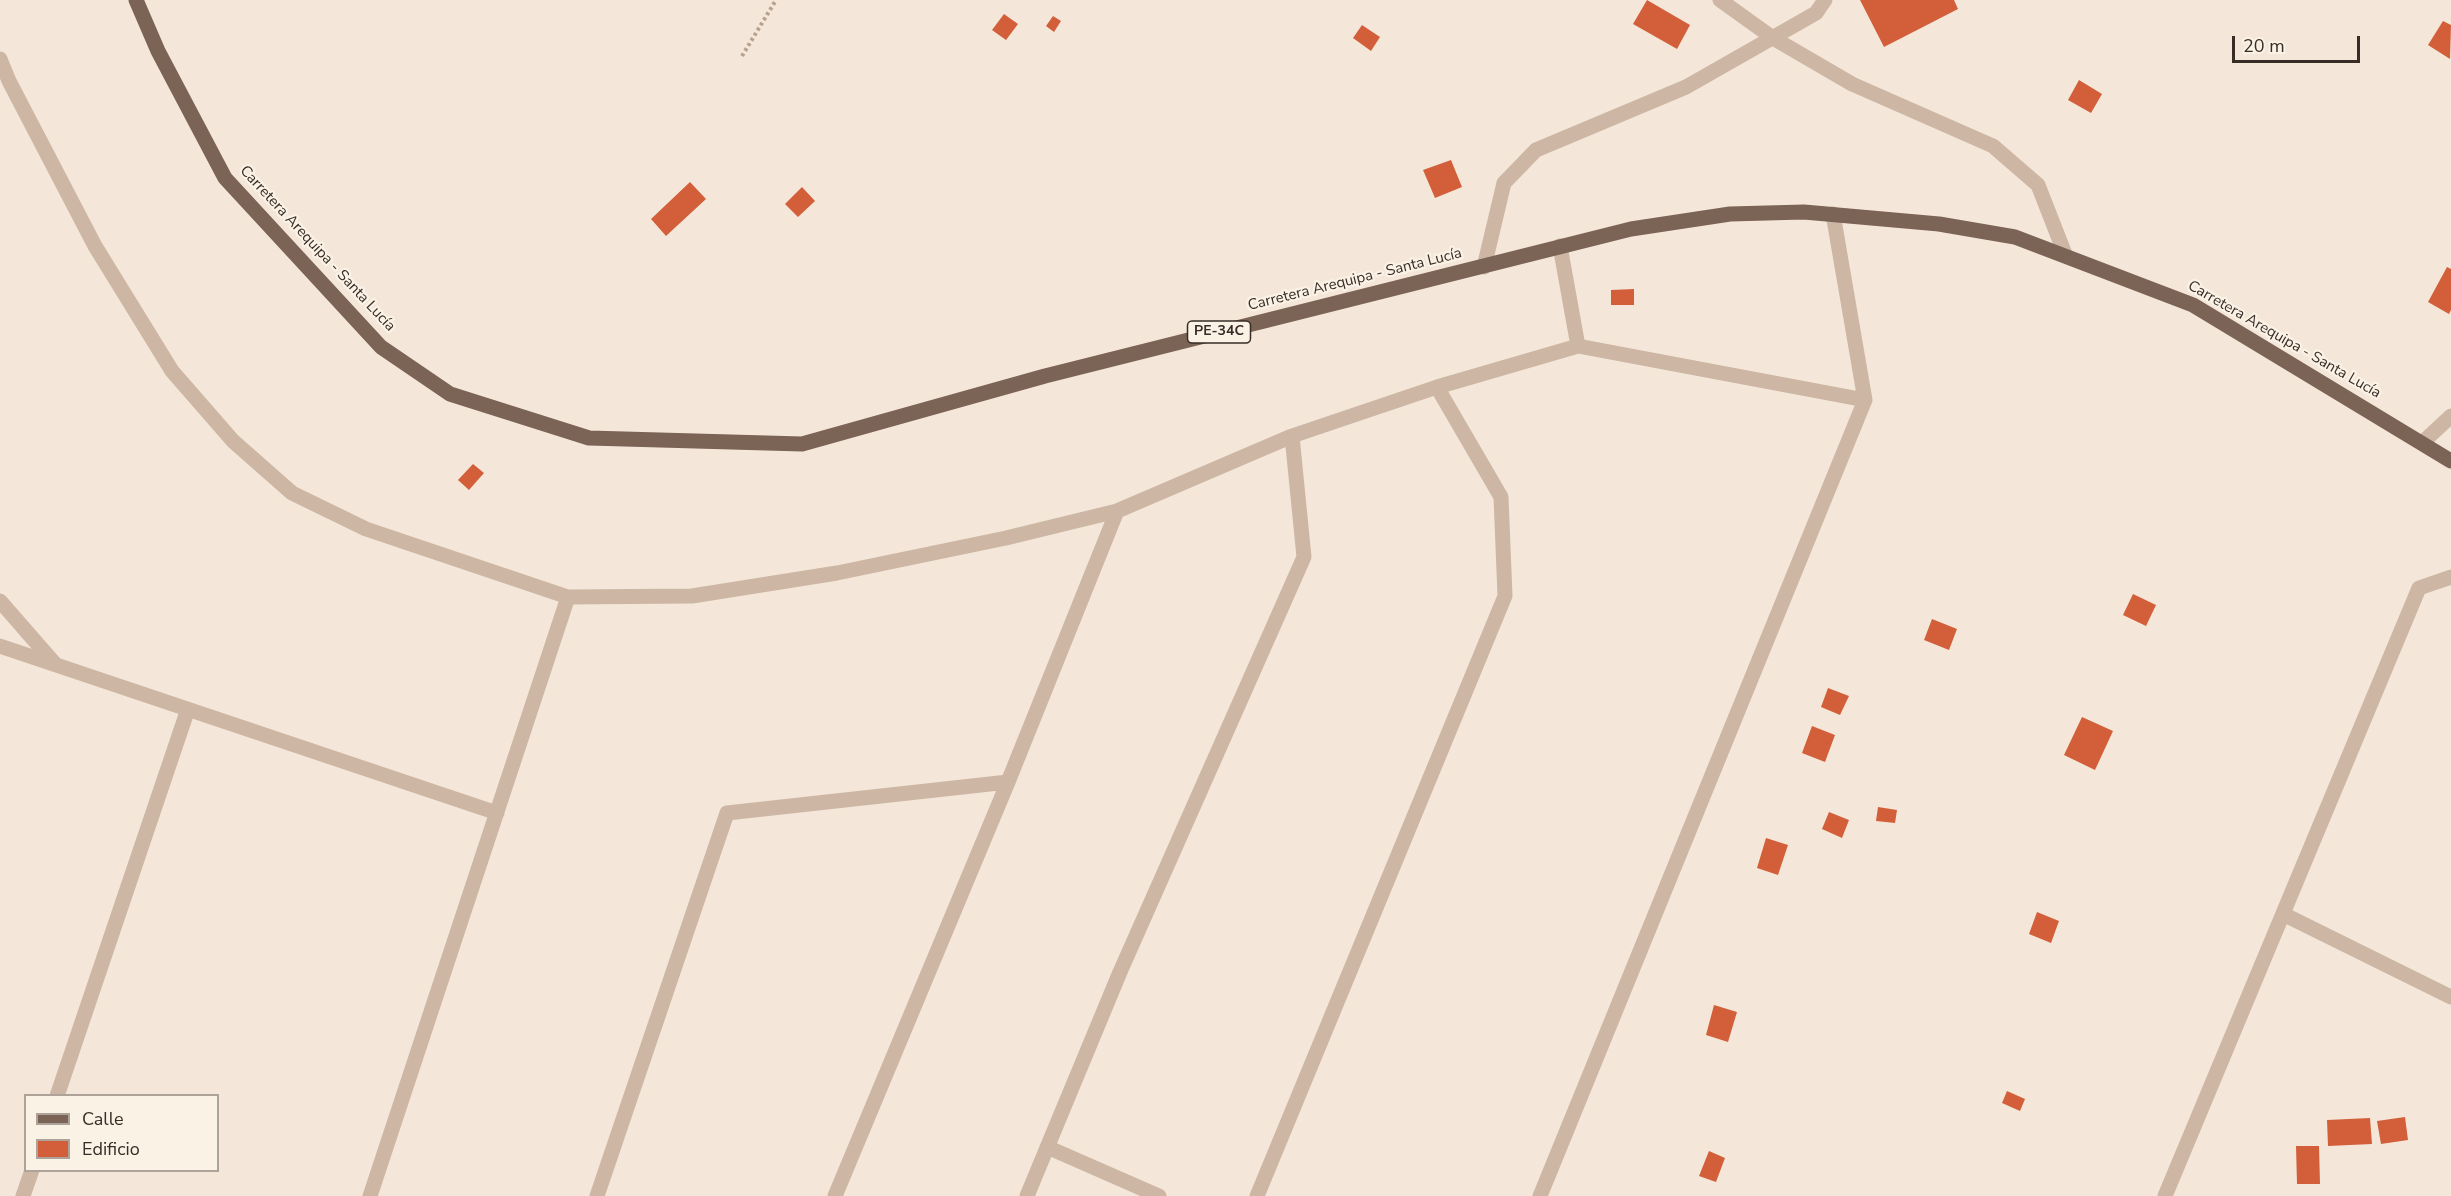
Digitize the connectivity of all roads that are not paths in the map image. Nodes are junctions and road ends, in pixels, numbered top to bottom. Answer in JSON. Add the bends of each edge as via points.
{"nodes":[{"id":1,"x":136,"y":0,"type":"edge"},
{"id":2,"x":1720,"y":0,"type":"edge"},
{"id":3,"x":1825,"y":0,"type":"edge"},
{"id":4,"x":1773,"y":38,"type":"junction"},
{"id":5,"x":0,"y":59,"type":"edge"},
{"id":6,"x":1833,"y":214,"type":"junction"},
{"id":7,"x":1560,"y":246,"type":"junction"},
{"id":8,"x":2065,"y":254,"type":"junction"},
{"id":9,"x":1484,"y":267,"type":"junction"},
{"id":10,"x":1578,"y":346,"type":"junction"},
{"id":11,"x":1437,"y":387,"type":"junction"},
{"id":12,"x":1865,"y":400,"type":"junction"},
{"id":13,"x":2451,"y":416,"type":"edge"},
{"id":14,"x":1293,"y":436,"type":"junction"},
{"id":15,"x":2423,"y":442,"type":"junction"},
{"id":16,"x":2451,"y":461,"type":"edge"},
{"id":17,"x":1117,"y":511,"type":"junction"},
{"id":18,"x":2451,"y":577,"type":"edge"},
{"id":19,"x":568,"y":597,"type":"junction"},
{"id":20,"x":0,"y":601,"type":"edge"},
{"id":21,"x":0,"y":646,"type":"edge"},
{"id":22,"x":56,"y":665,"type":"junction"},
{"id":23,"x":188,"y":709,"type":"junction"},
{"id":24,"x":1008,"y":782,"type":"junction"},
{"id":25,"x":497,"y":813,"type":"junction"},
{"id":26,"x":2283,"y":914,"type":"junction"},
{"id":27,"x":2451,"y":997,"type":"edge"},
{"id":28,"x":57,"y":1094,"type":"edge"},
{"id":29,"x":1047,"y":1148,"type":"junction"},
{"id":30,"x":31,"y":1172,"type":"edge"},
{"id":31,"x":23,"y":1196,"type":"edge"},
{"id":32,"x":370,"y":1196,"type":"edge"},
{"id":33,"x":597,"y":1196,"type":"edge"},
{"id":34,"x":835,"y":1196,"type":"edge"},
{"id":35,"x":1027,"y":1196,"type":"edge"},
{"id":36,"x":1159,"y":1196,"type":"edge"},
{"id":37,"x":1257,"y":1196,"type":"edge"},
{"id":38,"x":1540,"y":1196,"type":"edge"},
{"id":39,"x":2165,"y":1196,"type":"edge"}],
"edges":[{"from":1,"to":9,"type":"main road","name":"Carretera Arequipa - Santa Lucía","number":"PE-34C","via":[[158,51],[225,178],[381,346],[450,394],[589,438],[802,444],[1045,375]]},
{"from":2,"to":4,"type":"street"},
{"from":3,"to":4,"type":"street","via":[[1816,13]]},
{"from":4,"to":8,"type":"street","via":[[1852,84],[1993,146],[2038,185]]},
{"from":4,"to":9,"type":"street","via":[[1686,87],[1536,150],[1504,183]]},
{"from":5,"to":19,"type":"street","via":[[95,246],[172,371],[233,441],[292,493],[366,529]]},
{"from":6,"to":7,"type":"main road","name":"Carretera Arequipa - Santa Lucía","number":"PE-34C","via":[[1730,214],[1631,229]]},
{"from":6,"to":8,"type":"main road","name":"Carretera Arequipa - Santa Lucía","number":"PE-34C","via":[[1939,224],[2015,237]]},
{"from":6,"to":12,"type":"street"},
{"from":7,"to":9,"type":"main road","name":"Carretera Arequipa - Santa Lucía","number":"PE-34C"},
{"from":7,"to":10,"type":"street"},
{"from":8,"to":15,"type":"main road","name":"Carretera Arequipa - Santa Lucía","number":"PE-34C","via":[[2193,304]]},
{"from":10,"to":11,"type":"street"},
{"from":10,"to":12,"type":"street"},
{"from":11,"to":14,"type":"street"},
{"from":11,"to":37,"type":"street","via":[[1501,496],[1505,596]]},
{"from":12,"to":38,"type":"street"},
{"from":13,"to":15,"type":"street"},
{"from":14,"to":17,"type":"street"},
{"from":14,"to":29,"type":"street","via":[[1304,557],[1120,972]]},
{"from":15,"to":16,"type":"main road","name":"Carretera Arequipa - Santa Lucía","number":"PE-34C"},
{"from":17,"to":19,"type":"street","via":[[860,568],[692,596]]},
{"from":17,"to":24,"type":"street"},
{"from":18,"to":26,"type":"street","via":[[2419,588]]},
{"from":19,"to":25,"type":"street"},
{"from":20,"to":22,"type":"street"},
{"from":21,"to":22,"type":"street"},
{"from":22,"to":23,"type":"street"},
{"from":23,"to":25,"type":"street"},
{"from":23,"to":28,"type":"street"},
{"from":24,"to":33,"type":"street","via":[[727,813]]},
{"from":24,"to":34,"type":"street"},
{"from":25,"to":32,"type":"street"},
{"from":26,"to":27,"type":"street"},
{"from":26,"to":39,"type":"street"},
{"from":29,"to":35,"type":"street"},
{"from":29,"to":36,"type":"street"},
{"from":30,"to":31,"type":"street"}]}
